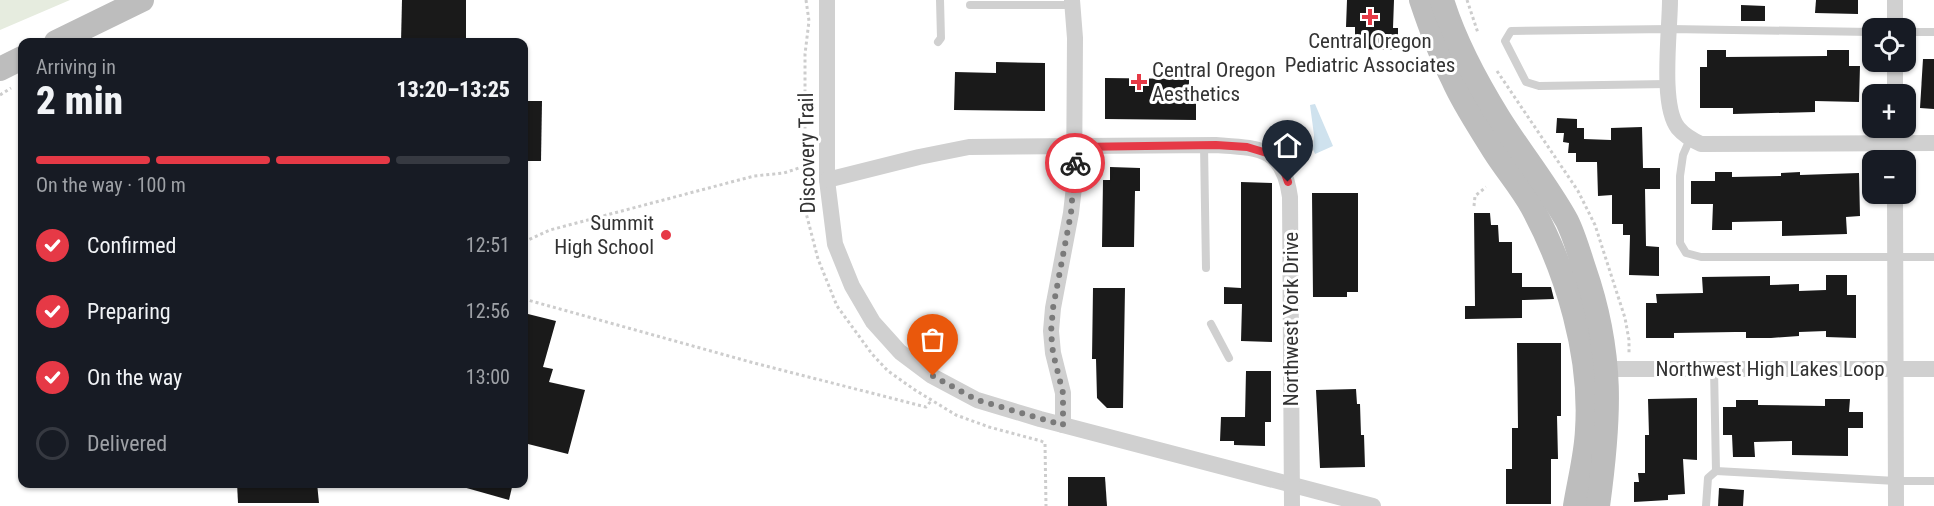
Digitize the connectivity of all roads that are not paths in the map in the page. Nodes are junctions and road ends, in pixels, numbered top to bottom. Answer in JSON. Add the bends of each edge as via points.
{"nodes":[{"id":1,"x":142,"y":0,"type":"edge"},
{"id":2,"x":827,"y":0,"type":"edge"},
{"id":3,"x":940,"y":0,"type":"edge"},
{"id":4,"x":1420,"y":0,"type":"edge"},
{"id":5,"x":1442,"y":0,"type":"edge"},
{"id":6,"x":1670,"y":0,"type":"edge"},
{"id":7,"x":1895,"y":0,"type":"edge"},
{"id":8,"x":1072,"y":2,"type":"edge"},
{"id":9,"x":970,"y":5,"type":"dead end"},
{"id":10,"x":1895,"y":18,"type":"edge"},
{"id":11,"x":1670,"y":29,"type":"junction"},
{"id":12,"x":1862,"y":32,"type":"edge"},
{"id":13,"x":1916,"y":32,"type":"edge"},
{"id":14,"x":1934,"y":32,"type":"edge"},
{"id":15,"x":64,"y":38,"type":"edge"},
{"id":16,"x":938,"y":42,"type":"dead end"},
{"id":17,"x":18,"y":60,"type":"edge"},
{"id":18,"x":0,"y":69,"type":"edge"},
{"id":19,"x":1667,"y":84,"type":"junction"},
{"id":20,"x":1862,"y":137,"type":"edge"},
{"id":21,"x":1910,"y":138,"type":"edge"},
{"id":22,"x":1690,"y":139,"type":"junction"},
{"id":23,"x":1934,"y":143,"type":"edge"},
{"id":24,"x":1204,"y":145,"type":"junction"},
{"id":25,"x":1075,"y":147,"type":"junction"},
{"id":26,"x":827,"y":180,"type":"junction"},
{"id":27,"x":1895,"y":204,"type":"edge"},
{"id":28,"x":1934,"y":257,"type":"edge"},
{"id":29,"x":1896,"y":258,"type":"junction"},
{"id":30,"x":1206,"y":268,"type":"dead end"},
{"id":31,"x":1211,"y":324,"type":"dead end"},
{"id":32,"x":1229,"y":358,"type":"dead end"},
{"id":33,"x":1607,"y":369,"type":"junction"},
{"id":34,"x":1714,"y":369,"type":"junction"},
{"id":35,"x":1896,"y":369,"type":"junction"},
{"id":36,"x":1934,"y":369,"type":"edge"},
{"id":37,"x":1063,"y":425,"type":"junction"},
{"id":38,"x":1716,"y":471,"type":"junction"},
{"id":39,"x":1896,"y":481,"type":"junction"},
{"id":40,"x":1934,"y":481,"type":"edge"},
{"id":41,"x":1292,"y":485,"type":"junction"},
{"id":42,"x":1292,"y":506,"type":"edge"},
{"id":43,"x":1373,"y":506,"type":"edge"},
{"id":44,"x":1575,"y":506,"type":"edge"},
{"id":45,"x":1598,"y":506,"type":"edge"},
{"id":46,"x":1706,"y":506,"type":"edge"},
{"id":47,"x":1896,"y":506,"type":"edge"}],
"edges":[{"from":1,"to":15,"type":"main road"},
{"from":2,"to":26,"type":"street"},
{"from":3,"to":16,"type":"lane"},
{"from":4,"to":44,"type":"main road","via":[[1453,81],[1531,205],[1552,246],[1568,292],[1578,330],[1587,407]]},
{"from":5,"to":33,"type":"main road","via":[[1479,84],[1568,223],[1595,300]]},
{"from":6,"to":11,"type":"street"},
{"from":7,"to":10,"type":"street"},
{"from":8,"to":9,"type":"lane"},
{"from":8,"to":25,"type":"street"},
{"from":11,"to":12,"type":"lane"},
{"from":11,"to":19,"type":"street"},
{"from":11,"to":19,"type":"lane","via":[[1511,31],[1506,41],[1526,82],[1539,86]]},
{"from":13,"to":14,"type":"lane"},
{"from":17,"to":18,"type":"main road"},
{"from":19,"to":22,"type":"street","via":[[1669,110],[1677,128]]},
{"from":20,"to":22,"type":"street","via":[[1701,144]]},
{"from":21,"to":23,"type":"street"},
{"from":22,"to":29,"type":"lane","via":[[1680,176],[1680,243],[1686,254]]},
{"from":24,"to":25,"type":"street","name":"Northwest York Drive"},
{"from":24,"to":30,"type":"lane"},
{"from":24,"to":41,"type":"street","name":"Northwest York Drive","via":[[1247,147],[1270,154],[1283,168],[1288,182]]},
{"from":25,"to":26,"type":"street","name":"Northwest York Drive","via":[[969,147]]},
{"from":25,"to":37,"type":"street","via":[[1071,213],[1051,332],[1063,393]]},
{"from":26,"to":37,"type":"street","via":[[835,243],[852,286],[873,321],[900,352],[977,400]]},
{"from":27,"to":29,"type":"street"},
{"from":28,"to":29,"type":"lane"},
{"from":29,"to":35,"type":"street"},
{"from":31,"to":32,"type":"lane"},
{"from":33,"to":34,"type":"street","name":"Northwest High Lakes Loop"},
{"from":33,"to":45,"type":"main road","via":[[1608,417]]},
{"from":34,"to":35,"type":"street","name":"Northwest High Lakes Loop"},
{"from":34,"to":38,"type":"lane"},
{"from":35,"to":36,"type":"street","name":"Northwest High Lakes Loop"},
{"from":35,"to":39,"type":"street"},
{"from":37,"to":41,"type":"street"},
{"from":38,"to":39,"type":"lane"},
{"from":38,"to":46,"type":"lane","via":[[1707,478]]},
{"from":39,"to":40,"type":"lane"},
{"from":39,"to":47,"type":"street"},
{"from":41,"to":42,"type":"street","name":"Northwest York Drive"},
{"from":41,"to":43,"type":"street"}]}
